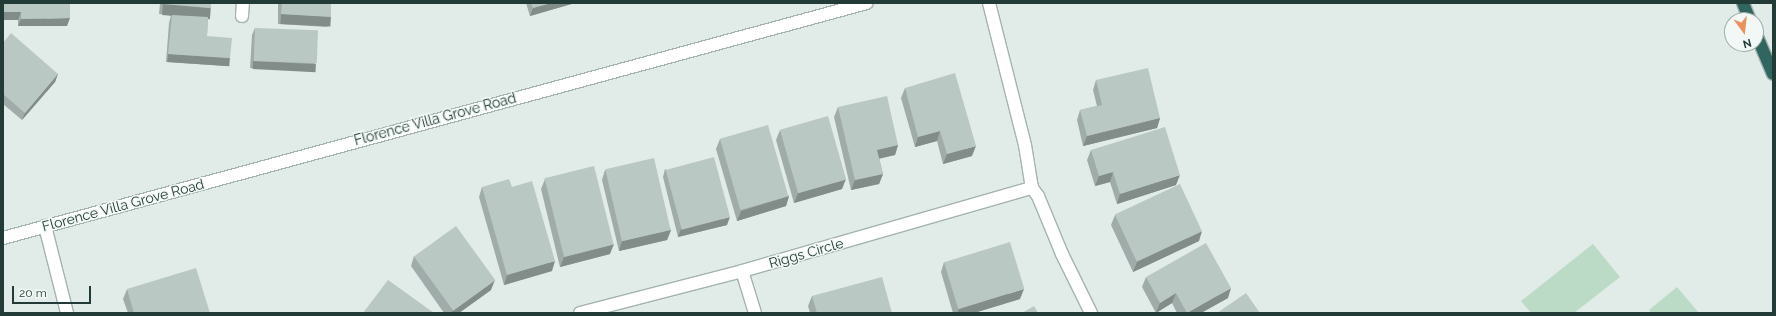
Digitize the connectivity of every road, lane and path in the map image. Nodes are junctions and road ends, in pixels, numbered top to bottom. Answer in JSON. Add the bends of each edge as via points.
{"nodes":[{"id":1,"x":243,"y":3,"type":"edge"},
{"id":2,"x":868,"y":3,"type":"edge"},
{"id":3,"x":989,"y":3,"type":"edge"},
{"id":4,"x":242,"y":16,"type":"dead end"},
{"id":5,"x":1764,"y":52,"type":"edge"},
{"id":6,"x":1773,"y":74,"type":"edge"},
{"id":7,"x":1032,"y":188,"type":"junction"},
{"id":8,"x":44,"y":226,"type":"junction"},
{"id":9,"x":3,"y":238,"type":"edge"},
{"id":10,"x":742,"y":271,"type":"junction"},
{"id":11,"x":67,"y":313,"type":"edge"},
{"id":12,"x":580,"y":313,"type":"edge"},
{"id":13,"x":755,"y":313,"type":"edge"},
{"id":14,"x":1091,"y":313,"type":"edge"}],
"edges":[{"from":1,"to":4,"type":"street"},
{"from":2,"to":8,"type":"street","name":"Florence Villa Grove Road"},
{"from":3,"to":7,"type":"street","via":[[1025,145]]},
{"from":5,"to":6,"type":"highway"},
{"from":7,"to":10,"type":"street","name":"Riggs Circle"},
{"from":7,"to":14,"type":"street","via":[[1038,196],[1062,254]]},
{"from":8,"to":9,"type":"street","name":"Florence Villa Grove Road"},
{"from":8,"to":11,"type":"street"},
{"from":10,"to":12,"type":"street","name":"Riggs Circle"},
{"from":10,"to":13,"type":"street"}]}
